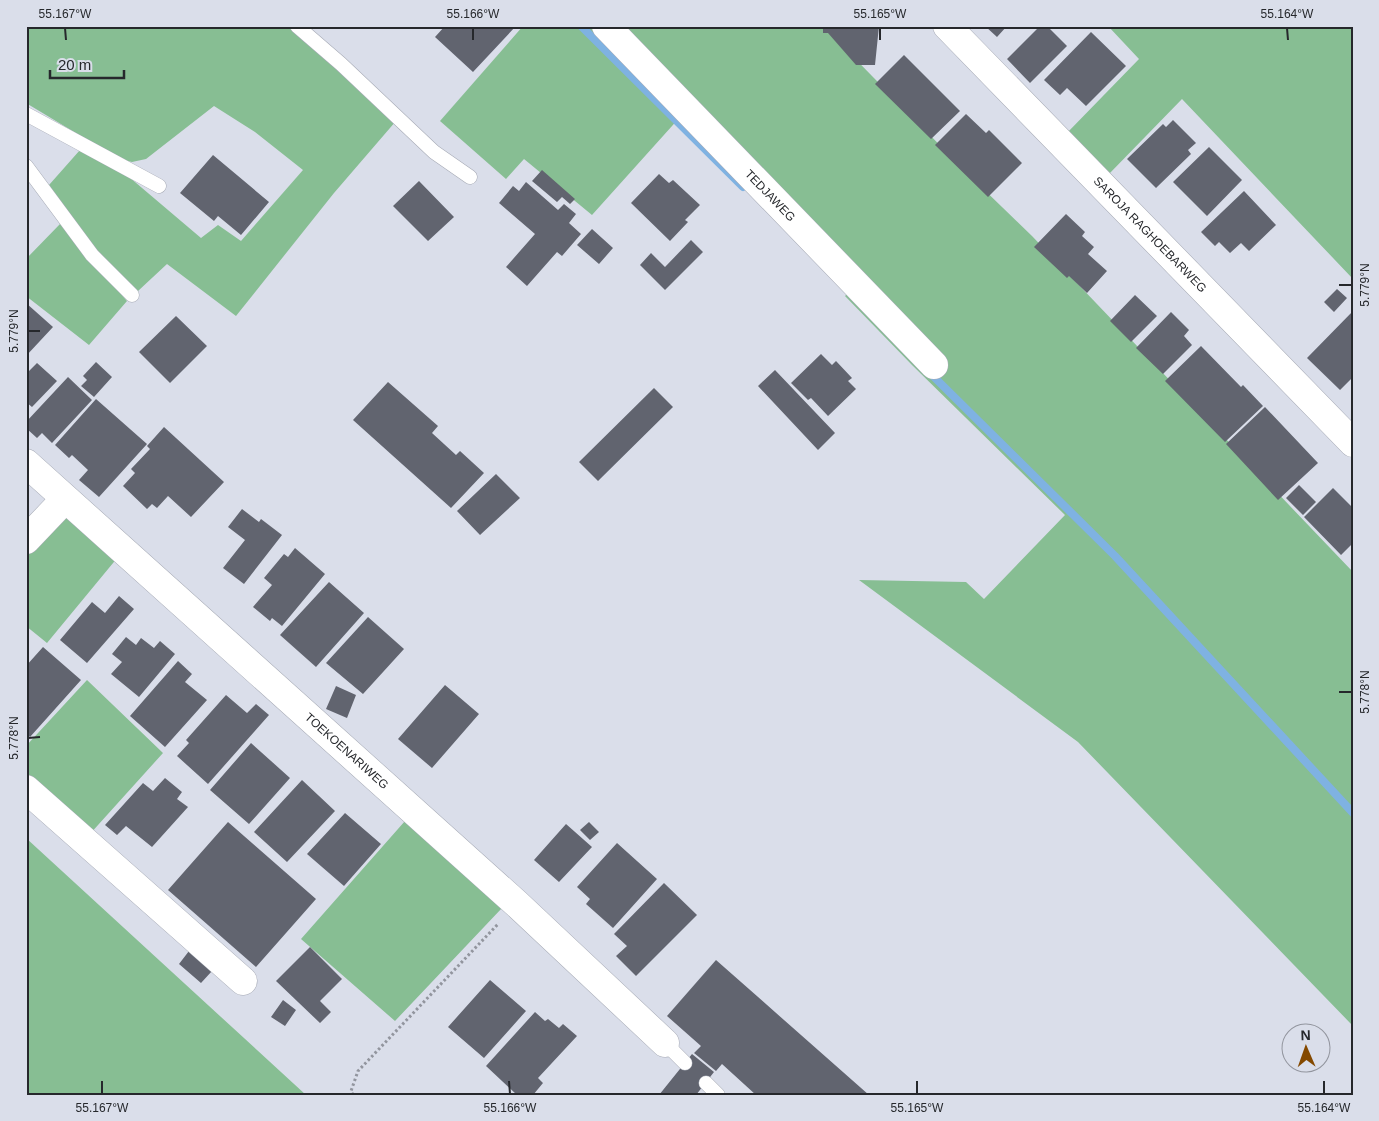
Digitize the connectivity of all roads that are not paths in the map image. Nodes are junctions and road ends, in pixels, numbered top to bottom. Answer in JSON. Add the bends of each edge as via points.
{"nodes":[{"id":1,"x":297,"y":26,"type":"edge"},
{"id":2,"x":606,"y":26,"type":"edge"},
{"id":3,"x":947,"y":26,"type":"edge"},
{"id":4,"x":26,"y":114,"type":"edge"},
{"id":5,"x":26,"y":166,"type":"edge"},
{"id":6,"x":470,"y":177,"type":"dead end"},
{"id":7,"x":159,"y":186,"type":"dead end"},
{"id":8,"x":132,"y":295,"type":"dead end"},
{"id":9,"x":934,"y":365,"type":"dead end"},
{"id":10,"x":1353,"y":443,"type":"edge"},
{"id":11,"x":26,"y":462,"type":"edge"},
{"id":12,"x":65,"y":499,"type":"junction"},
{"id":13,"x":26,"y":540,"type":"edge"},
{"id":14,"x":26,"y":789,"type":"edge"},
{"id":15,"x":243,"y":981,"type":"dead end"},
{"id":16,"x":665,"y":1043,"type":"joint"},
{"id":17,"x":685,"y":1064,"type":"dead end"},
{"id":18,"x":706,"y":1083,"type":"dead end"},
{"id":19,"x":718,"y":1095,"type":"edge"}],
"edges":[{"from":1,"to":6,"type":"lane","via":[[434,152]]},
{"from":2,"to":9,"type":"street","name":"TEDJAWEG"},
{"from":3,"to":10,"type":"street","name":"SAROJA RAGHOEBARWEG"},
{"from":4,"to":7,"type":"lane"},
{"from":5,"to":8,"type":"lane","via":[[92,255]]},
{"from":11,"to":12,"type":"street","name":"TOEKOENARIWEG"},
{"from":12,"to":13,"type":"street"},
{"from":12,"to":16,"type":"street","name":"TOEKOENARIWEG","via":[[517,904]]},
{"from":14,"to":15,"type":"street"},
{"from":16,"to":17,"type":"lane"},
{"from":18,"to":19,"type":"lane"}]}
